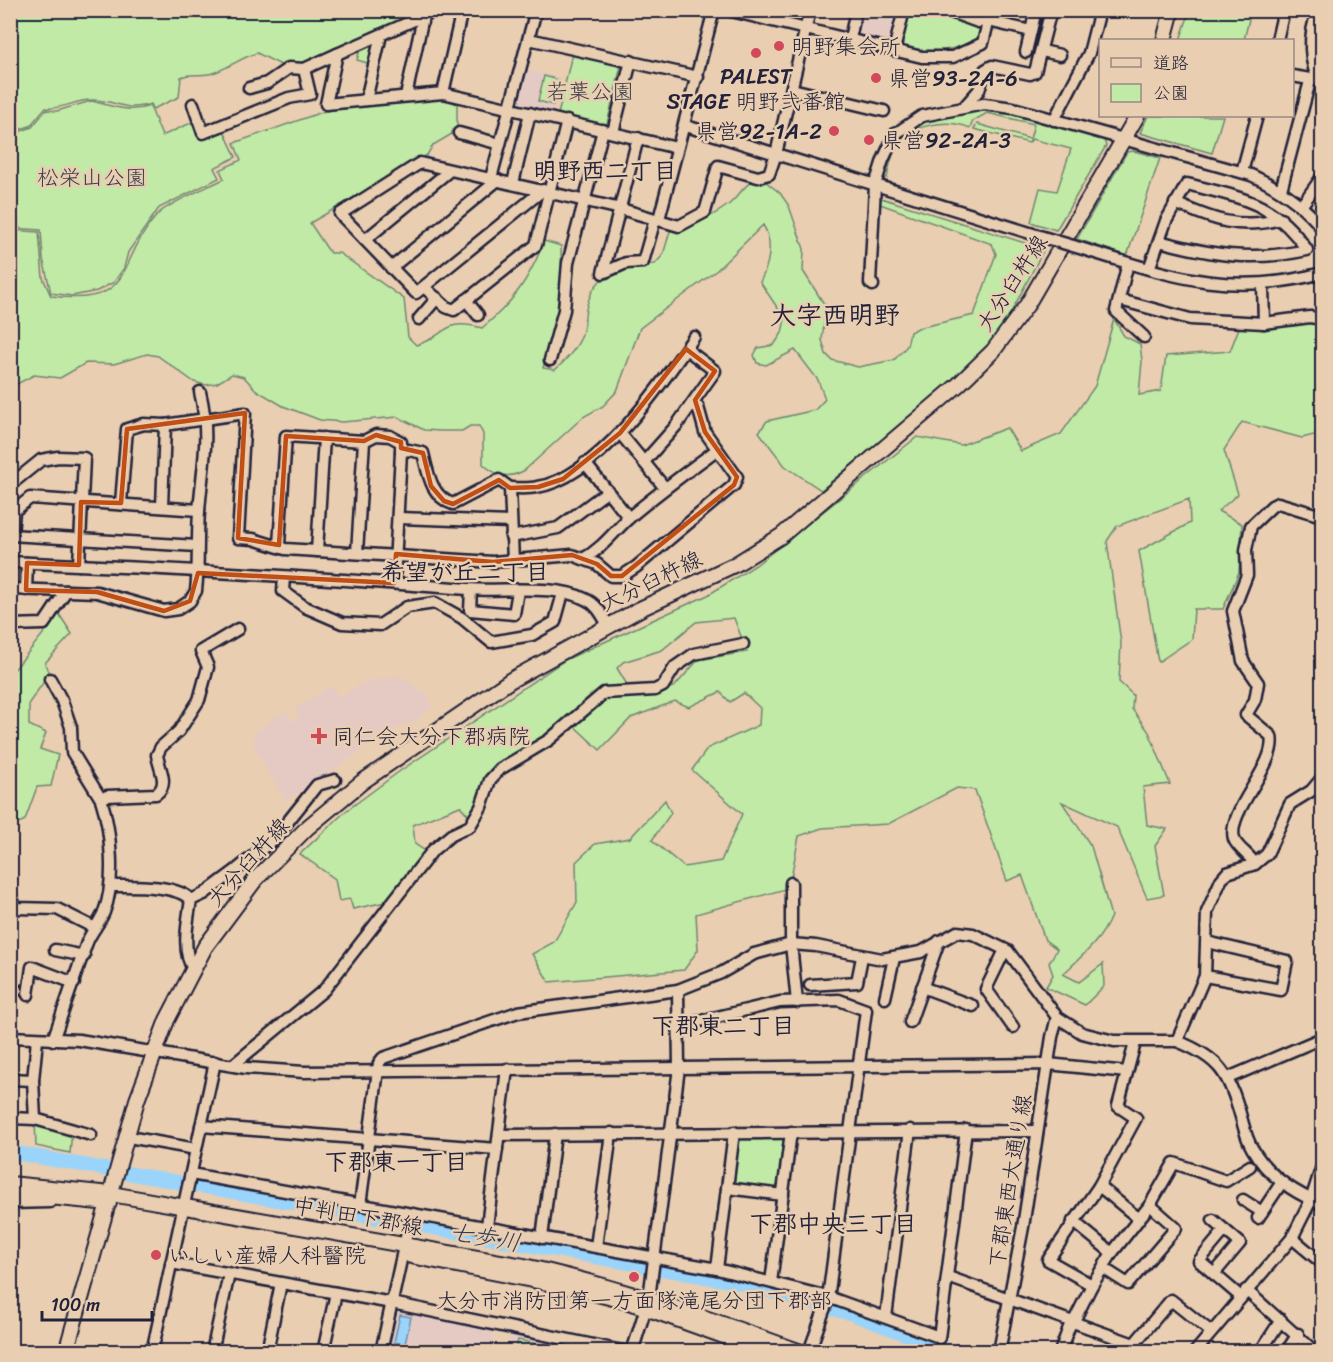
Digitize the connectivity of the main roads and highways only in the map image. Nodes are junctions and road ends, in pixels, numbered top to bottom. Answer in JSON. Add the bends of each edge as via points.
{"nodes":[{"id":1,"x":1172,"y":11,"type":"edge"},
{"id":2,"x":1164,"y":39,"type":"edge"},
{"id":3,"x":1136,"y":117,"type":"edge"},
{"id":4,"x":155,"y":1051,"type":"junction"},
{"id":5,"x":124,"y":1163,"type":"junction"},
{"id":6,"x":12,"y":1185,"type":"edge"},
{"id":7,"x":114,"y":1199,"type":"junction"},
{"id":8,"x":648,"y":1303,"type":"junction"},
{"id":9,"x":66,"y":1352,"type":"edge"},
{"id":10,"x":73,"y":1352,"type":"edge"},
{"id":11,"x":768,"y":1352,"type":"edge"},
{"id":12,"x":801,"y":1352,"type":"edge"}],
"edges":[{"from":1,"to":2,"type":"main road"},
{"from":3,"to":4,"type":"main road","name":"大分臼杵線","via":[[1027,305],[1008,334],[973,371],[769,544],[511,680],[340,799],[255,880],[222,922],[193,968]]},
{"from":4,"to":5,"type":"main road","name":"大分臼杵線"},
{"from":4,"to":5,"type":"main road","name":"大分臼杵線","via":[[137,1100]]},
{"from":5,"to":7,"type":"main road","name":"大分臼杵線"},
{"from":6,"to":7,"type":"main road"},
{"from":6,"to":7,"type":"main road","via":[[69,1198]]},
{"from":7,"to":8,"type":"main road","name":"中判田下郡線","via":[[524,1266]]},
{"from":7,"to":9,"type":"main road","name":"大分臼杵線"},
{"from":7,"to":10,"type":"main road","name":"大分臼杵線"},
{"from":8,"to":11,"type":"main road","name":"中判田下郡線"},
{"from":8,"to":12,"type":"main road","name":"中判田下郡線"}]}
